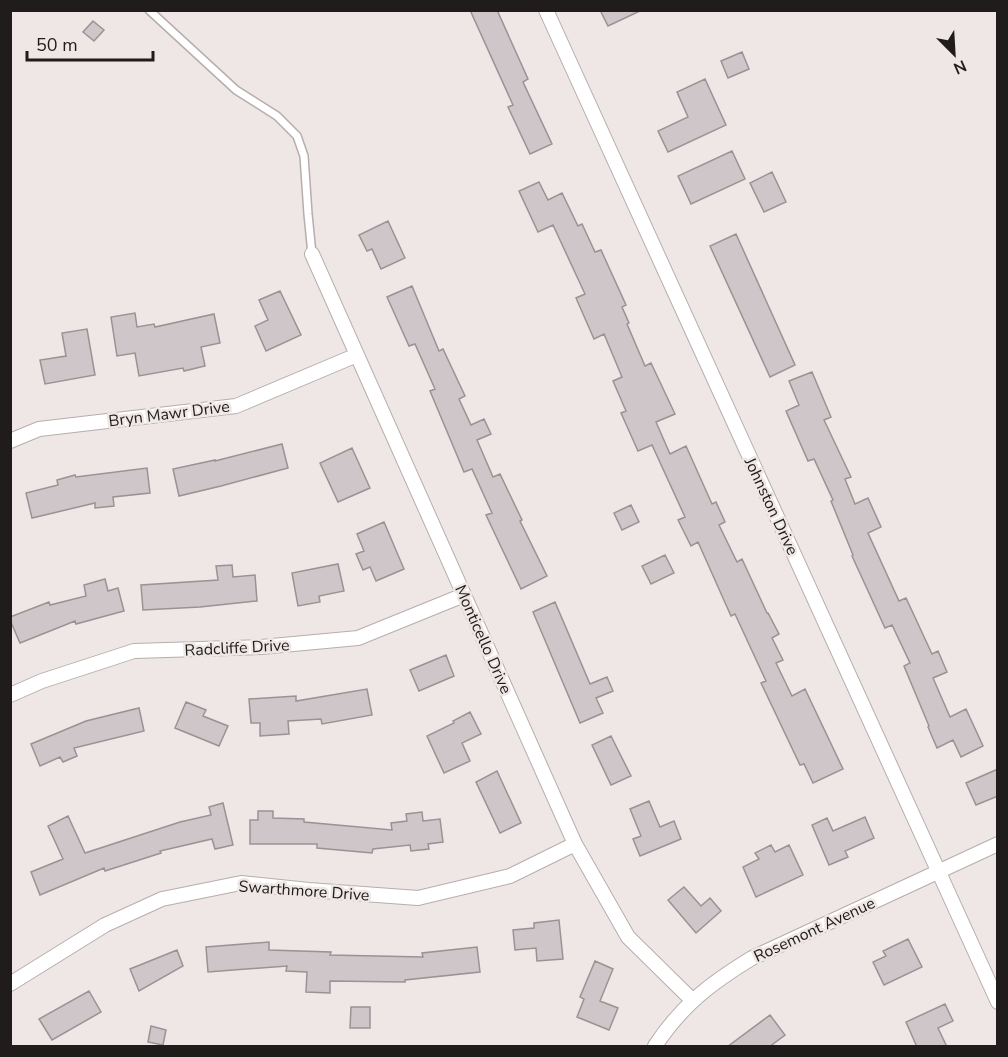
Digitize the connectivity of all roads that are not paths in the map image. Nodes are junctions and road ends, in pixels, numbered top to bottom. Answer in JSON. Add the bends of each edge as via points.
{"nodes":[{"id":1,"x":149,"y":10,"type":"edge"},
{"id":2,"x":546,"y":10,"type":"edge"},
{"id":3,"x":312,"y":254,"type":"joint"},
{"id":4,"x":357,"y":355,"type":"junction"},
{"id":5,"x":10,"y":441,"type":"edge"},
{"id":6,"x":464,"y":595,"type":"junction"},
{"id":7,"x":10,"y":695,"type":"edge"},
{"id":8,"x":575,"y":844,"type":"junction"},
{"id":9,"x":998,"y":844,"type":"edge"},
{"id":10,"x":938,"y":871,"type":"junction"},
{"id":11,"x":10,"y":984,"type":"edge"},
{"id":12,"x":692,"y":1000,"type":"junction"},
{"id":13,"x":998,"y":1002,"type":"edge"},
{"id":14,"x":655,"y":1047,"type":"edge"}],
"edges":[{"from":1,"to":3,"type":"lane","via":[[236,90],[277,116],[297,136],[304,156]]},
{"from":2,"to":10,"type":"street","name":"Johnston Drive"},
{"from":3,"to":4,"type":"street","name":"Monticello Drive"},
{"from":4,"to":5,"type":"street","name":"Bryn Mawr Drive","via":[[236,406],[39,429]]},
{"from":4,"to":6,"type":"street","name":"Monticello Drive"},
{"from":6,"to":7,"type":"street","name":"Radcliffe Drive","via":[[358,638],[261,647],[134,651]]},
{"from":6,"to":8,"type":"street","name":"Monticello Drive"},
{"from":8,"to":11,"type":"street","name":"Swarthmore Drive","via":[[510,876],[418,898],[241,883],[162,899],[105,925]]},
{"from":8,"to":12,"type":"street","name":"Monticello Drive","via":[[627,937]]},
{"from":9,"to":10,"type":"street","name":"Rosemont Avenue"},
{"from":10,"to":12,"type":"street","name":"Rosemont Avenue","via":[[752,957]]},
{"from":10,"to":13,"type":"street","name":"Johnston Drive"},
{"from":12,"to":14,"type":"street","name":"Rosemont Avenue"}]}
